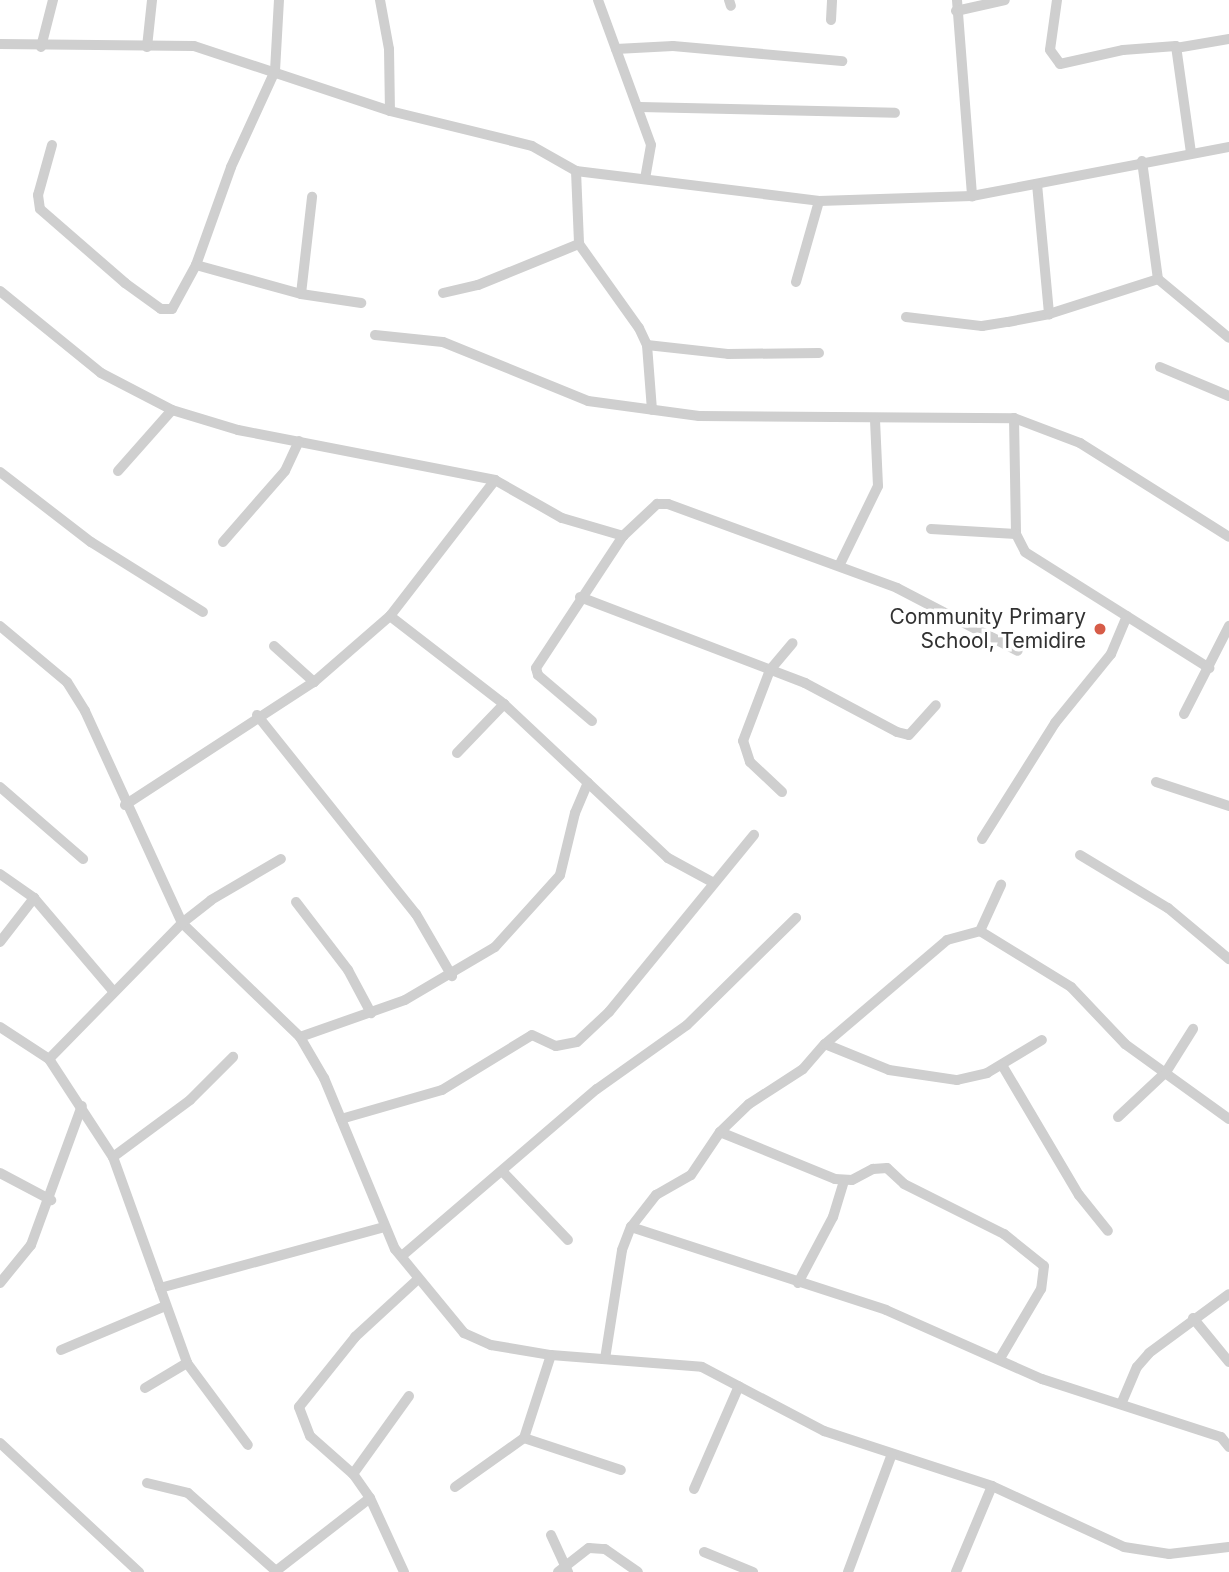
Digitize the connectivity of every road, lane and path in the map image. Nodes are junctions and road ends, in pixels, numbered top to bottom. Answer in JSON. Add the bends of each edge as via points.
{"nodes":[{"id":1,"x":53,"y":0,"type":"edge"},
{"id":2,"x":152,"y":0,"type":"edge"},
{"id":3,"x":279,"y":0,"type":"edge"},
{"id":4,"x":380,"y":0,"type":"edge"},
{"id":5,"x":598,"y":0,"type":"edge"},
{"id":6,"x":832,"y":0,"type":"edge"},
{"id":7,"x":1005,"y":0,"type":"edge"},
{"id":8,"x":1057,"y":0,"type":"edge"},
{"id":9,"x":957,"y":5,"type":"edge"},
{"id":10,"x":831,"y":20,"type":"dead end"},
{"id":11,"x":1229,"y":39,"type":"edge"},
{"id":12,"x":0,"y":44,"type":"edge"},
{"id":13,"x":41,"y":47,"type":"junction"},
{"id":14,"x":147,"y":47,"type":"junction"},
{"id":15,"x":1176,"y":48,"type":"junction"},
{"id":16,"x":617,"y":49,"type":"junction"},
{"id":17,"x":842,"y":61,"type":"dead end"},
{"id":18,"x":275,"y":71,"type":"junction"},
{"id":19,"x":640,"y":107,"type":"junction"},
{"id":20,"x":390,"y":111,"type":"junction"},
{"id":21,"x":895,"y":113,"type":"dead end"},
{"id":22,"x":52,"y":145,"type":"dead end"},
{"id":23,"x":1229,"y":147,"type":"edge"},
{"id":24,"x":1191,"y":153,"type":"junction"},
{"id":25,"x":1142,"y":161,"type":"junction"},
{"id":26,"x":576,"y":172,"type":"junction"},
{"id":27,"x":645,"y":178,"type":"junction"},
{"id":28,"x":1037,"y":184,"type":"junction"},
{"id":29,"x":972,"y":196,"type":"junction"},
{"id":30,"x":312,"y":197,"type":"dead end"},
{"id":31,"x":819,"y":201,"type":"junction"},
{"id":32,"x":579,"y":244,"type":"junction"},
{"id":33,"x":196,"y":265,"type":"junction"},
{"id":34,"x":1158,"y":279,"type":"junction"},
{"id":35,"x":796,"y":282,"type":"dead end"},
{"id":36,"x":0,"y":291,"type":"edge"},
{"id":37,"x":443,"y":293,"type":"dead end"},
{"id":38,"x":301,"y":294,"type":"junction"},
{"id":39,"x":361,"y":303,"type":"dead end"},
{"id":40,"x":1049,"y":314,"type":"junction"},
{"id":41,"x":906,"y":317,"type":"dead end"},
{"id":42,"x":375,"y":335,"type":"dead end"},
{"id":43,"x":1229,"y":338,"type":"edge"},
{"id":44,"x":646,"y":345,"type":"junction"},
{"id":45,"x":819,"y":353,"type":"dead end"},
{"id":46,"x":1160,"y":367,"type":"dead end"},
{"id":47,"x":1229,"y":396,"type":"edge"},
{"id":48,"x":172,"y":410,"type":"junction"},
{"id":49,"x":652,"y":410,"type":"junction"},
{"id":50,"x":1014,"y":418,"type":"junction"},
{"id":51,"x":875,"y":420,"type":"junction"},
{"id":52,"x":299,"y":441,"type":"junction"},
{"id":53,"x":0,"y":471,"type":"edge"},
{"id":54,"x":118,"y":471,"type":"dead end"},
{"id":55,"x":495,"y":480,"type":"junction"},
{"id":56,"x":931,"y":529,"type":"dead end"},
{"id":57,"x":1016,"y":534,"type":"junction"},
{"id":58,"x":623,"y":536,"type":"junction"},
{"id":59,"x":1229,"y":537,"type":"edge"},
{"id":60,"x":223,"y":542,"type":"dead end"},
{"id":61,"x":839,"y":566,"type":"junction"},
{"id":62,"x":580,"y":597,"type":"junction"},
{"id":63,"x":203,"y":612,"type":"dead end"},
{"id":64,"x":390,"y":616,"type":"junction"},
{"id":65,"x":1127,"y":616,"type":"junction"},
{"id":66,"x":1229,"y":626,"type":"edge"},
{"id":67,"x":3,"y":631,"type":"edge"},
{"id":68,"x":793,"y":643,"type":"dead end"},
{"id":69,"x":274,"y":646,"type":"dead end"},
{"id":70,"x":1018,"y":651,"type":"dead end"},
{"id":71,"x":1209,"y":667,"type":"junction"},
{"id":72,"x":770,"y":670,"type":"junction"},
{"id":73,"x":314,"y":682,"type":"junction"},
{"id":74,"x":504,"y":704,"type":"junction"},
{"id":75,"x":936,"y":705,"type":"dead end"},
{"id":76,"x":1184,"y":714,"type":"dead end"},
{"id":77,"x":257,"y":715,"type":"junction"},
{"id":78,"x":592,"y":721,"type":"dead end"},
{"id":79,"x":457,"y":753,"type":"dead end"},
{"id":80,"x":1156,"y":782,"type":"dead end"},
{"id":81,"x":588,"y":783,"type":"junction"},
{"id":82,"x":0,"y":786,"type":"edge"},
{"id":83,"x":782,"y":792,"type":"dead end"},
{"id":84,"x":125,"y":805,"type":"junction"},
{"id":85,"x":1229,"y":806,"type":"edge"},
{"id":86,"x":754,"y":835,"type":"dead end"},
{"id":87,"x":982,"y":839,"type":"dead end"},
{"id":88,"x":1080,"y":855,"type":"dead end"},
{"id":89,"x":83,"y":859,"type":"dead end"},
{"id":90,"x":281,"y":859,"type":"dead end"},
{"id":91,"x":0,"y":874,"type":"edge"},
{"id":92,"x":712,"y":882,"type":"junction"},
{"id":93,"x":1001,"y":885,"type":"dead end"},
{"id":94,"x":34,"y":898,"type":"junction"},
{"id":95,"x":296,"y":902,"type":"dead end"},
{"id":96,"x":796,"y":918,"type":"dead end"},
{"id":97,"x":182,"y":923,"type":"junction"},
{"id":98,"x":980,"y":931,"type":"junction"},
{"id":99,"x":0,"y":942,"type":"edge"},
{"id":100,"x":1229,"y":959,"type":"edge"},
{"id":101,"x":452,"y":976,"type":"junction"},
{"id":102,"x":114,"y":992,"type":"junction"},
{"id":103,"x":371,"y":1013,"type":"junction"},
{"id":104,"x":0,"y":1027,"type":"edge"},
{"id":105,"x":1193,"y":1029,"type":"dead end"},
{"id":106,"x":300,"y":1037,"type":"junction"},
{"id":107,"x":1042,"y":1040,"type":"dead end"},
{"id":108,"x":825,"y":1044,"type":"junction"},
{"id":109,"x":233,"y":1057,"type":"dead end"},
{"id":110,"x":49,"y":1059,"type":"junction"},
{"id":111,"x":1002,"y":1065,"type":"junction"},
{"id":112,"x":1166,"y":1072,"type":"junction"},
{"id":113,"x":82,"y":1106,"type":"junction"},
{"id":114,"x":1118,"y":1117,"type":"dead end"},
{"id":115,"x":341,"y":1119,"type":"junction"},
{"id":116,"x":1229,"y":1119,"type":"edge"},
{"id":117,"x":720,"y":1132,"type":"junction"},
{"id":118,"x":113,"y":1157,"type":"junction"},
{"id":119,"x":0,"y":1172,"type":"edge"},
{"id":120,"x":503,"y":1172,"type":"junction"},
{"id":121,"x":844,"y":1181,"type":"junction"},
{"id":122,"x":51,"y":1200,"type":"junction"},
{"id":123,"x":384,"y":1227,"type":"junction"},
{"id":124,"x":631,"y":1227,"type":"junction"},
{"id":125,"x":1108,"y":1231,"type":"dead end"},
{"id":126,"x":568,"y":1240,"type":"dead end"},
{"id":127,"x":402,"y":1255,"type":"junction"},
{"id":128,"x":417,"y":1280,"type":"junction"},
{"id":129,"x":0,"y":1283,"type":"edge"},
{"id":130,"x":798,"y":1283,"type":"junction"},
{"id":131,"x":160,"y":1288,"type":"junction"},
{"id":132,"x":1229,"y":1294,"type":"edge"},
{"id":133,"x":165,"y":1306,"type":"junction"},
{"id":134,"x":1193,"y":1318,"type":"junction"},
{"id":135,"x":61,"y":1350,"type":"dead end"},
{"id":136,"x":551,"y":1355,"type":"junction"},
{"id":137,"x":605,"y":1359,"type":"junction"},
{"id":138,"x":999,"y":1360,"type":"junction"},
{"id":139,"x":1229,"y":1362,"type":"edge"},
{"id":140,"x":187,"y":1363,"type":"junction"},
{"id":141,"x":739,"y":1386,"type":"junction"},
{"id":142,"x":145,"y":1388,"type":"dead end"},
{"id":143,"x":409,"y":1396,"type":"dead end"},
{"id":144,"x":1122,"y":1402,"type":"junction"},
{"id":145,"x":1225,"y":1437,"type":"edge"},
{"id":146,"x":524,"y":1438,"type":"junction"},
{"id":147,"x":0,"y":1443,"type":"edge"},
{"id":148,"x":248,"y":1445,"type":"dead end"},
{"id":149,"x":1229,"y":1447,"type":"edge"},
{"id":150,"x":892,"y":1454,"type":"junction"},
{"id":151,"x":621,"y":1470,"type":"dead end"},
{"id":152,"x":353,"y":1474,"type":"junction"},
{"id":153,"x":147,"y":1483,"type":"dead end"},
{"id":154,"x":992,"y":1486,"type":"junction"},
{"id":155,"x":455,"y":1487,"type":"dead end"},
{"id":156,"x":694,"y":1489,"type":"dead end"},
{"id":157,"x":370,"y":1498,"type":"junction"},
{"id":158,"x":551,"y":1535,"type":"dead end"},
{"id":159,"x":1229,"y":1547,"type":"edge"},
{"id":160,"x":704,"y":1552,"type":"dead end"},
{"id":161,"x":563,"y":1571,"type":"edge"},
{"id":162,"x":139,"y":1572,"type":"edge"},
{"id":163,"x":404,"y":1572,"type":"edge"},
{"id":164,"x":638,"y":1572,"type":"edge"},
{"id":165,"x":754,"y":1572,"type":"edge"},
{"id":166,"x":848,"y":1572,"type":"edge"},
{"id":167,"x":956,"y":1572,"type":"edge"}],
"edges":[{"from":1,"to":13,"type":"street"},
{"from":2,"to":14,"type":"street"},
{"from":3,"to":18,"type":"street"},
{"from":4,"to":20,"type":"street","via":[[389,49]]},
{"from":5,"to":16,"type":"street"},
{"from":6,"to":10,"type":"street"},
{"from":7,"to":9,"type":"street"},
{"from":8,"to":15,"type":"street","via":[[1050,50],[1060,64],[1123,50]]},
{"from":9,"to":29,"type":"street"},
{"from":11,"to":15,"type":"street"},
{"from":12,"to":13,"type":"street"},
{"from":13,"to":14,"type":"street"},
{"from":14,"to":18,"type":"street","via":[[194,46]]},
{"from":15,"to":24,"type":"street"},
{"from":16,"to":17,"type":"street","via":[[673,46]]},
{"from":16,"to":19,"type":"street"},
{"from":18,"to":20,"type":"street"},
{"from":18,"to":33,"type":"street","via":[[231,167]]},
{"from":19,"to":21,"type":"street"},
{"from":19,"to":27,"type":"street","via":[[651,145]]},
{"from":20,"to":26,"type":"street","via":[[532,146]]},
{"from":22,"to":33,"type":"street","via":[[38,195],[40,209],[125,283],[161,309],[172,309]]},
{"from":23,"to":24,"type":"street"},
{"from":24,"to":25,"type":"street"},
{"from":25,"to":28,"type":"street"},
{"from":25,"to":34,"type":"street"},
{"from":26,"to":27,"type":"street"},
{"from":26,"to":32,"type":"street"},
{"from":27,"to":31,"type":"street"},
{"from":28,"to":29,"type":"street"},
{"from":28,"to":40,"type":"street"},
{"from":29,"to":31,"type":"street"},
{"from":30,"to":38,"type":"street"},
{"from":31,"to":35,"type":"street"},
{"from":32,"to":37,"type":"street","via":[[488,282]]},
{"from":32,"to":44,"type":"street","via":[[639,328]]},
{"from":33,"to":38,"type":"street"},
{"from":34,"to":40,"type":"street"},
{"from":34,"to":43,"type":"street"},
{"from":36,"to":48,"type":"street","via":[[101,373]]},
{"from":38,"to":39,"type":"street"},
{"from":40,"to":41,"type":"street","via":[[982,326]]},
{"from":42,"to":49,"type":"street","via":[[443,342],[549,389],[588,401]]},
{"from":44,"to":45,"type":"street","via":[[728,354]]},
{"from":44,"to":49,"type":"street"},
{"from":46,"to":47,"type":"street"},
{"from":48,"to":52,"type":"street","via":[[238,430]]},
{"from":48,"to":54,"type":"street"},
{"from":49,"to":51,"type":"street","via":[[752,419]]},
{"from":50,"to":51,"type":"street"},
{"from":50,"to":57,"type":"street"},
{"from":50,"to":59,"type":"street","via":[[1080,443]]},
{"from":51,"to":61,"type":"street","via":[[878,486]]},
{"from":52,"to":55,"type":"street"},
{"from":52,"to":60,"type":"street","via":[[285,471]]},
{"from":53,"to":63,"type":"street","via":[[91,542]]},
{"from":55,"to":58,"type":"street","via":[[562,518]]},
{"from":55,"to":64,"type":"street"},
{"from":56,"to":57,"type":"street"},
{"from":57,"to":65,"type":"street","via":[[1025,552]]},
{"from":58,"to":61,"type":"street","via":[[657,505],[668,504]]},
{"from":58,"to":62,"type":"street"},
{"from":61,"to":70,"type":"street","via":[[897,588]]},
{"from":62,"to":72,"type":"street"},
{"from":62,"to":78,"type":"street","via":[[536,668],[538,675]]},
{"from":64,"to":73,"type":"street"},
{"from":64,"to":74,"type":"street"},
{"from":65,"to":71,"type":"street"},
{"from":65,"to":87,"type":"street","via":[[1111,654],[1055,723]]},
{"from":66,"to":71,"type":"street"},
{"from":67,"to":84,"type":"street","via":[[67,682],[85,711]]},
{"from":68,"to":72,"type":"street"},
{"from":69,"to":73,"type":"street"},
{"from":71,"to":76,"type":"street"},
{"from":72,"to":75,"type":"street","via":[[909,735]]},
{"from":72,"to":83,"type":"street","via":[[743,741],[750,762]]},
{"from":73,"to":77,"type":"street"},
{"from":74,"to":79,"type":"street"},
{"from":74,"to":81,"type":"street"},
{"from":77,"to":84,"type":"street"},
{"from":77,"to":101,"type":"street","via":[[416,914]]},
{"from":80,"to":85,"type":"street"},
{"from":81,"to":92,"type":"street","via":[[668,858]]},
{"from":81,"to":101,"type":"street","via":[[575,813],[560,875],[495,947]]},
{"from":82,"to":89,"type":"street"},
{"from":84,"to":97,"type":"street"},
{"from":86,"to":92,"type":"street"},
{"from":88,"to":100,"type":"street","via":[[1168,908]]},
{"from":90,"to":97,"type":"street","via":[[211,900]]},
{"from":91,"to":94,"type":"street"},
{"from":92,"to":115,"type":"street","via":[[609,1012],[577,1042],[556,1046],[532,1035],[442,1090]]},
{"from":93,"to":98,"type":"street"},
{"from":94,"to":99,"type":"street"},
{"from":94,"to":102,"type":"street"},
{"from":95,"to":103,"type":"street","via":[[348,970]]},
{"from":96,"to":120,"type":"street","via":[[687,1024],[597,1089]]},
{"from":97,"to":102,"type":"street"},
{"from":97,"to":106,"type":"street"},
{"from":98,"to":108,"type":"street","via":[[947,940]]},
{"from":98,"to":112,"type":"street","via":[[1010,945],[1070,987],[1125,1044]]},
{"from":101,"to":103,"type":"street"},
{"from":102,"to":110,"type":"street"},
{"from":103,"to":106,"type":"street"},
{"from":104,"to":110,"type":"street"},
{"from":105,"to":112,"type":"street"},
{"from":106,"to":115,"type":"street"},
{"from":107,"to":111,"type":"street"},
{"from":108,"to":111,"type":"street","via":[[930,1079],[957,1080]]},
{"from":108,"to":117,"type":"street","via":[[803,1069],[749,1104]]},
{"from":109,"to":118,"type":"street","via":[[190,1100]]},
{"from":110,"to":113,"type":"street"},
{"from":111,"to":125,"type":"street","via":[[1079,1195]]},
{"from":112,"to":114,"type":"street"},
{"from":112,"to":116,"type":"street"},
{"from":113,"to":118,"type":"street"},
{"from":113,"to":122,"type":"street","via":[[62,1155]]},
{"from":115,"to":123,"type":"street"},
{"from":117,"to":121,"type":"street"},
{"from":117,"to":124,"type":"street","via":[[691,1175],[656,1195]]},
{"from":118,"to":131,"type":"street"},
{"from":119,"to":122,"type":"street"},
{"from":120,"to":126,"type":"street"},
{"from":120,"to":127,"type":"street"},
{"from":121,"to":130,"type":"street","via":[[833,1217]]},
{"from":121,"to":138,"type":"street","via":[[887,1168],[904,1184],[1004,1234],[1044,1266],[1041,1289]]},
{"from":122,"to":129,"type":"street","via":[[24,1259]]},
{"from":123,"to":127,"type":"street"},
{"from":123,"to":131,"type":"street"},
{"from":124,"to":130,"type":"street"},
{"from":124,"to":137,"type":"street","via":[[622,1250]]},
{"from":127,"to":128,"type":"street"},
{"from":128,"to":136,"type":"street","via":[[475,1340]]},
{"from":128,"to":152,"type":"street","via":[[355,1336],[299,1406],[310,1436]]},
{"from":130,"to":138,"type":"street","via":[[886,1310]]},
{"from":131,"to":133,"type":"street"},
{"from":132,"to":134,"type":"street"},
{"from":133,"to":135,"type":"street"},
{"from":133,"to":140,"type":"street"},
{"from":134,"to":139,"type":"street"},
{"from":134,"to":144,"type":"street","via":[[1137,1367]]},
{"from":136,"to":137,"type":"street"},
{"from":136,"to":146,"type":"street"},
{"from":137,"to":141,"type":"street","via":[[687,1363]]},
{"from":138,"to":144,"type":"street","via":[[1042,1379]]},
{"from":140,"to":142,"type":"street"},
{"from":140,"to":148,"type":"street"},
{"from":141,"to":150,"type":"street","via":[[824,1431]]},
{"from":141,"to":156,"type":"street"},
{"from":143,"to":152,"type":"street"},
{"from":144,"to":145,"type":"street"},
{"from":145,"to":149,"type":"street"},
{"from":146,"to":151,"type":"street"},
{"from":146,"to":155,"type":"street"},
{"from":147,"to":162,"type":"street"},
{"from":150,"to":154,"type":"street"},
{"from":150,"to":166,"type":"street"},
{"from":152,"to":157,"type":"street"},
{"from":153,"to":157,"type":"street","via":[[188,1493],[276,1571]]},
{"from":154,"to":159,"type":"street","via":[[1124,1547],[1169,1554]]},
{"from":154,"to":167,"type":"street"},
{"from":157,"to":163,"type":"street"},
{"from":158,"to":161,"type":"street"},
{"from":160,"to":165,"type":"street"},
{"from":161,"to":164,"type":"street","via":[[589,1548],[605,1549]]}]}
